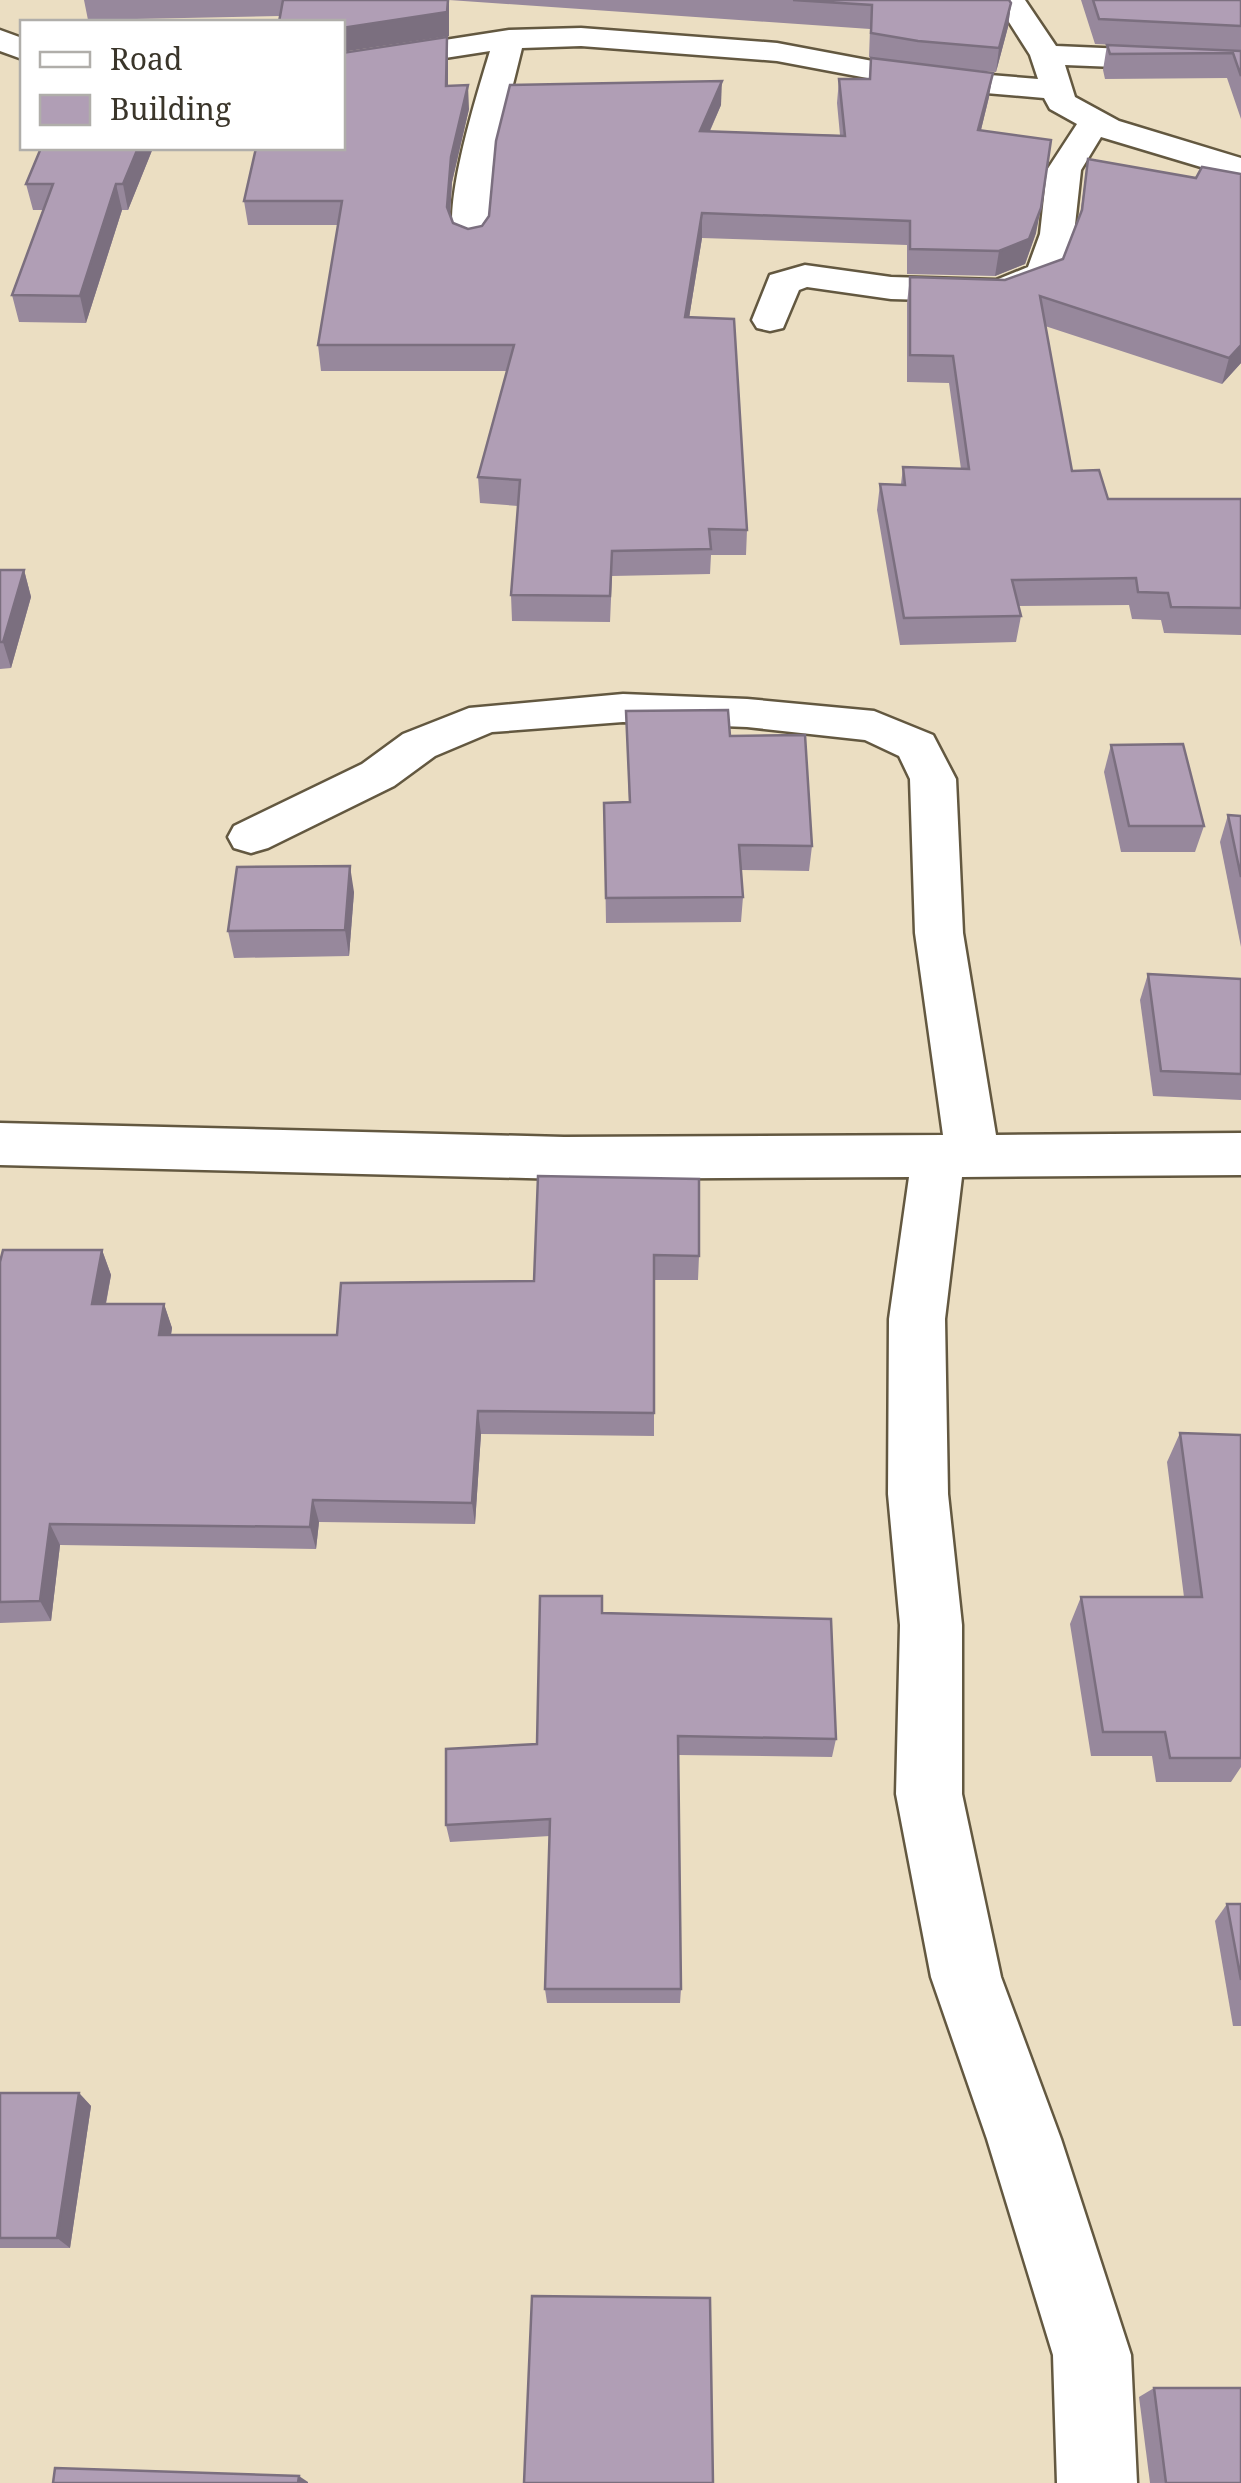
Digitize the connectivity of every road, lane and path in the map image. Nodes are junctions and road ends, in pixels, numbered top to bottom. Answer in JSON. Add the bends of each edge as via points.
{"nodes":[{"id":1,"x":1010,"y":0,"type":"edge"},
{"id":2,"x":509,"y":39,"type":"junction"},
{"id":3,"x":1046,"y":55,"type":"junction"},
{"id":4,"x":1241,"y":62,"type":"edge"},
{"id":5,"x":345,"y":64,"type":"edge"},
{"id":6,"x":1058,"y":90,"type":"junction"},
{"id":7,"x":1094,"y":121,"type":"junction"},
{"id":8,"x":1241,"y":169,"type":"edge"},
{"id":9,"x":470,"y":240,"type":"edge"},
{"id":10,"x":770,"y":320,"type":"dead end"},
{"id":11,"x":251,"y":837,"type":"dead end"},
{"id":12,"x":0,"y":1144,"type":"edge"},
{"id":13,"x":1241,"y":1154,"type":"edge"},
{"id":14,"x":956,"y":1156,"type":"junction"},
{"id":15,"x":1096,"y":2483,"type":"edge"}],
"edges":[{"from":1,"to":3,"type":"street"},
{"from":2,"to":5,"type":"street"},
{"from":2,"to":6,"type":"street","via":[[661,40],[777,52],[915,78]]},
{"from":2,"to":9,"type":"street","via":[[472,200]]},
{"from":3,"to":4,"type":"street"},
{"from":3,"to":6,"type":"street"},
{"from":6,"to":7,"type":"street","via":[[1061,102]]},
{"from":7,"to":8,"type":"street"},
{"from":7,"to":10,"type":"street","via":[[1064,170],[1057,234],[1044,273],[1001,291],[891,288],[805,276],[783,283]]},
{"from":11,"to":14,"type":"street","via":[[378,776],[419,745],[485,718],[623,708],[874,726],[916,746],[934,779]]},
{"from":12,"to":14,"type":"street","via":[[564,1158]]},
{"from":13,"to":14,"type":"street"},
{"from":14,"to":15,"type":"street","via":[[917,1318],[918,1494],[931,1625],[930,1794],[966,1977],[1092,2355]]}]}
